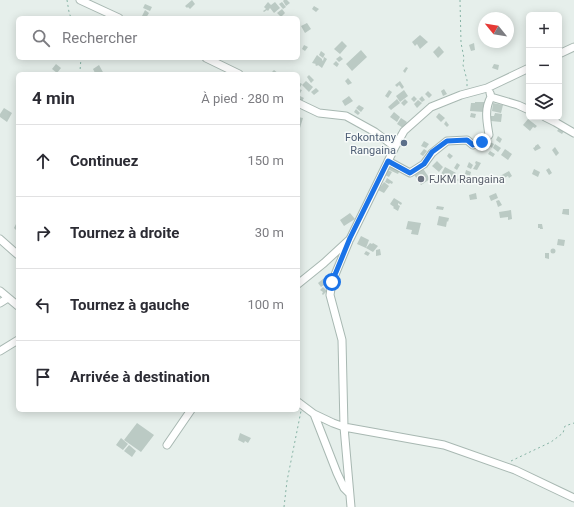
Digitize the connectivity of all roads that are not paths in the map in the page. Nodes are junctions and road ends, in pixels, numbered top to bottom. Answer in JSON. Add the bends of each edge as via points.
{"nodes":[{"id":1,"x":80,"y":0,"type":"edge"},
{"id":2,"x":115,"y":16,"type":"edge"},
{"id":3,"x":574,"y":47,"type":"edge"},
{"id":4,"x":562,"y":53,"type":"edge"},
{"id":5,"x":210,"y":60,"type":"edge"},
{"id":6,"x":526,"y":69,"type":"edge"},
{"id":7,"x":235,"y":72,"type":"edge"},
{"id":8,"x":487,"y":88,"type":"junction"},
{"id":9,"x":491,"y":97,"type":"junction"},
{"id":10,"x":300,"y":103,"type":"edge"},
{"id":11,"x":526,"y":109,"type":"edge"},
{"id":12,"x":551,"y":120,"type":"edge"},
{"id":13,"x":574,"y":133,"type":"edge"},
{"id":14,"x":395,"y":147,"type":"junction"},
{"id":15,"x":388,"y":161,"type":"junction"},
{"id":16,"x":350,"y":238,"type":"junction"},
{"id":17,"x":0,"y":239,"type":"edge"},
{"id":18,"x":16,"y":253,"type":"edge"},
{"id":19,"x":300,"y":282,"type":"edge"},
{"id":20,"x":0,"y":290,"type":"edge"},
{"id":21,"x":8,"y":298,"type":"junction"},
{"id":22,"x":0,"y":303,"type":"edge"},
{"id":23,"x":16,"y":304,"type":"edge"},
{"id":24,"x":16,"y":341,"type":"edge"},
{"id":25,"x":0,"y":351,"type":"edge"},
{"id":26,"x":300,"y":403,"type":"edge"},
{"id":27,"x":190,"y":412,"type":"edge"},
{"id":28,"x":314,"y":414,"type":"junction"},
{"id":29,"x":344,"y":427,"type":"junction"},
{"id":30,"x":167,"y":445,"type":"dead end"},
{"id":31,"x":349,"y":493,"type":"junction"},
{"id":32,"x":574,"y":498,"type":"edge"},
{"id":33,"x":350,"y":507,"type":"edge"}],
"edges":[{"from":1,"to":2,"type":"street"},
{"from":3,"to":4,"type":"street"},
{"from":5,"to":7,"type":"street"},
{"from":6,"to":8,"type":"street"},
{"from":8,"to":9,"type":"street"},
{"from":8,"to":14,"type":"street","via":[[431,107],[404,131]]},
{"from":9,"to":11,"type":"street"},
{"from":9,"to":15,"type":"street","via":[[486,120],[489,134],[482,142],[473,145],[467,140],[447,141],[432,152],[424,164],[410,173]]},
{"from":10,"to":14,"type":"street","via":[[319,113],[346,116]]},
{"from":12,"to":13,"type":"street"},
{"from":14,"to":15,"type":"street"},
{"from":15,"to":16,"type":"street"},
{"from":16,"to":19,"type":"street"},
{"from":16,"to":29,"type":"street","via":[[332,282],[330,295],[342,340]]},
{"from":17,"to":18,"type":"street"},
{"from":20,"to":21,"type":"street"},
{"from":21,"to":22,"type":"street"},
{"from":21,"to":23,"type":"street"},
{"from":24,"to":25,"type":"street"},
{"from":26,"to":28,"type":"street"},
{"from":27,"to":30,"type":"street"},
{"from":28,"to":29,"type":"street"},
{"from":28,"to":31,"type":"street","via":[[337,473]]},
{"from":29,"to":31,"type":"street"},
{"from":29,"to":32,"type":"street","via":[[444,445],[515,470]]},
{"from":31,"to":33,"type":"street"}]}
